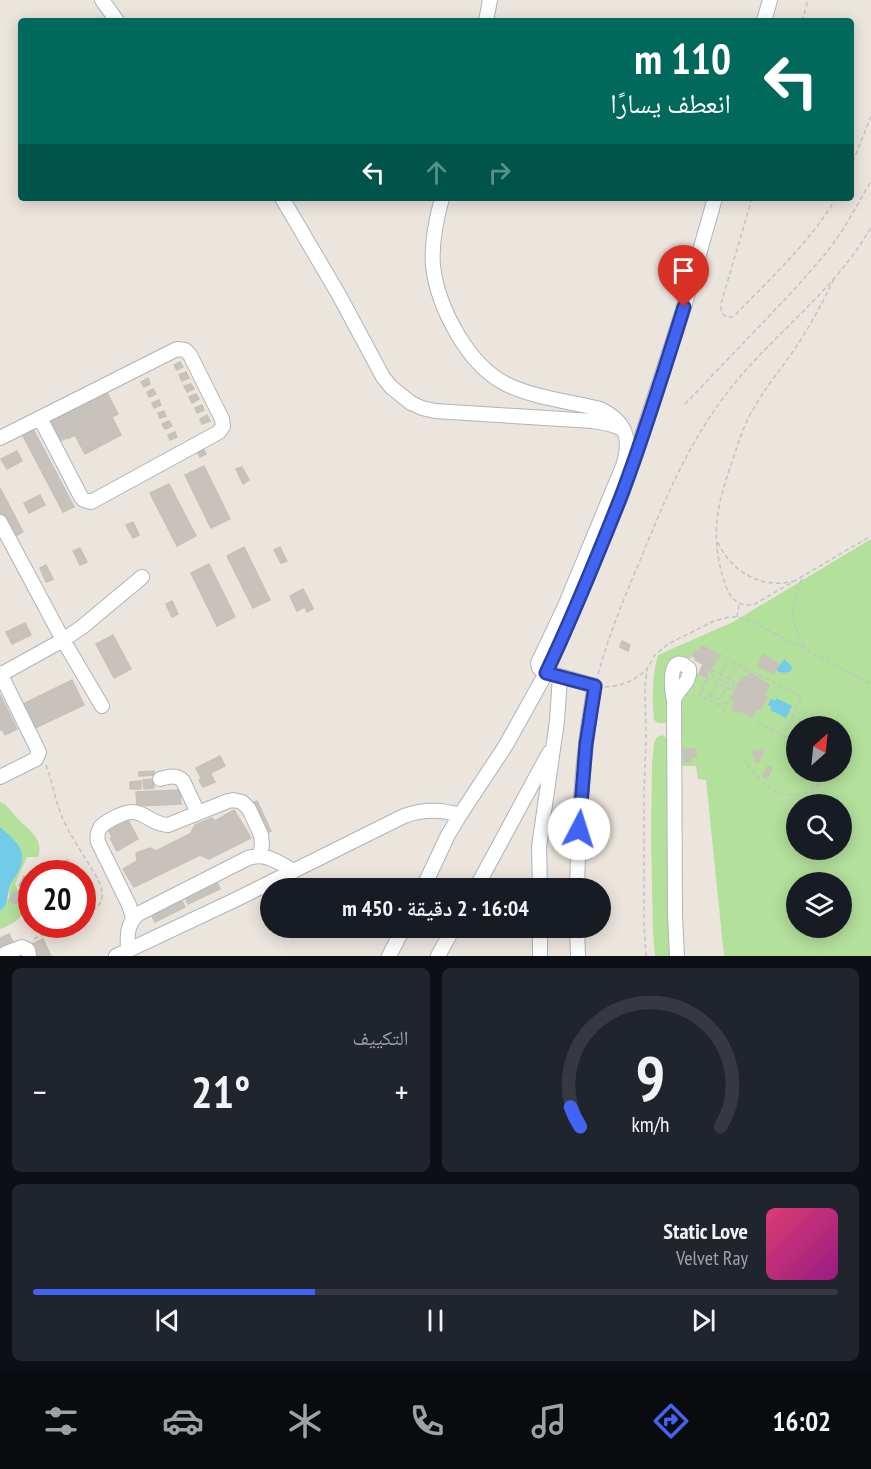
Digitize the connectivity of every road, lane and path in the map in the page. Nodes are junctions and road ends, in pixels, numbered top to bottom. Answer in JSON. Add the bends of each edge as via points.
{"nodes":[{"id":1,"x":102,"y":0,"type":"edge"},
{"id":2,"x":490,"y":0,"type":"edge"},
{"id":3,"x":770,"y":0,"type":"edge"},
{"id":4,"x":808,"y":0,"type":"edge"},
{"id":5,"x":115,"y":18,"type":"edge"},
{"id":6,"x":487,"y":18,"type":"edge"},
{"id":7,"x":765,"y":18,"type":"edge"},
{"id":8,"x":803,"y":18,"type":"edge"},
{"id":9,"x":871,"y":116,"type":"edge"},
{"id":10,"x":854,"y":160,"type":"edge"},
{"id":11,"x":871,"y":181,"type":"edge"},
{"id":12,"x":284,"y":201,"type":"edge"},
{"id":13,"x":441,"y":201,"type":"edge"},
{"id":14,"x":714,"y":201,"type":"edge"},
{"id":15,"x":751,"y":201,"type":"edge"},
{"id":16,"x":834,"y":201,"type":"edge"},
{"id":17,"x":871,"y":227,"type":"edge"},
{"id":18,"x":835,"y":278,"type":"junction"},
{"id":19,"x":685,"y":404,"type":"dead end"},
{"id":20,"x":40,"y":418,"type":"junction"},
{"id":21,"x":623,"y":429,"type":"junction"},
{"id":22,"x":0,"y":438,"type":"edge"},
{"id":23,"x":0,"y":522,"type":"edge"},
{"id":24,"x":871,"y":536,"type":"edge"},
{"id":25,"x":716,"y":539,"type":"junction"},
{"id":26,"x":142,"y":577,"type":"dead end"},
{"id":27,"x":802,"y":578,"type":"junction"},
{"id":28,"x":739,"y":604,"type":"junction"},
{"id":29,"x":737,"y":617,"type":"junction"},
{"id":30,"x":63,"y":640,"type":"junction"},
{"id":31,"x":705,"y":647,"type":"dead end"},
{"id":32,"x":807,"y":651,"type":"junction"},
{"id":33,"x":719,"y":655,"type":"junction"},
{"id":34,"x":729,"y":660,"type":"junction"},
{"id":35,"x":737,"y":664,"type":"junction"},
{"id":36,"x":647,"y":669,"type":"junction"},
{"id":37,"x":689,"y":669,"type":"joint"},
{"id":38,"x":746,"y":669,"type":"junction"},
{"id":39,"x":712,"y":670,"type":"junction"},
{"id":40,"x":0,"y":674,"type":"edge"},
{"id":41,"x":553,"y":675,"type":"junction"},
{"id":42,"x":721,"y":675,"type":"junction"},
{"id":43,"x":708,"y":678,"type":"junction"},
{"id":44,"x":729,"y":680,"type":"junction"},
{"id":45,"x":717,"y":683,"type":"junction"},
{"id":46,"x":738,"y":684,"type":"junction"},
{"id":47,"x":871,"y":684,"type":"edge"},
{"id":48,"x":595,"y":686,"type":"junction"},
{"id":49,"x":726,"y":687,"type":"junction"},
{"id":50,"x":735,"y":689,"type":"junction"},
{"id":51,"x":701,"y":691,"type":"junction"},
{"id":52,"x":711,"y":696,"type":"junction"},
{"id":53,"x":719,"y":700,"type":"junction"},
{"id":54,"x":727,"y":704,"type":"junction"},
{"id":55,"x":102,"y":706,"type":"dead end"},
{"id":56,"x":725,"y":708,"type":"junction"},
{"id":57,"x":723,"y":712,"type":"dead end"},
{"id":58,"x":757,"y":722,"type":"dead end"},
{"id":59,"x":783,"y":736,"type":"junction"},
{"id":60,"x":786,"y":738,"type":"edge"},
{"id":61,"x":555,"y":743,"type":"junction"},
{"id":62,"x":39,"y":752,"type":"junction"},
{"id":63,"x":743,"y":758,"type":"dead end"},
{"id":64,"x":0,"y":777,"type":"edge"},
{"id":65,"x":160,"y":779,"type":"dead end"},
{"id":66,"x":821,"y":782,"type":"edge"},
{"id":67,"x":198,"y":813,"type":"junction"},
{"id":68,"x":460,"y":815,"type":"junction"},
{"id":69,"x":260,"y":855,"type":"junction"},
{"id":70,"x":86,"y":860,"type":"edge"},
{"id":71,"x":294,"y":871,"type":"junction"},
{"id":72,"x":96,"y":878,"type":"edge"},
{"id":73,"x":428,"y":878,"type":"edge"},
{"id":74,"x":481,"y":878,"type":"edge"},
{"id":75,"x":540,"y":878,"type":"edge"},
{"id":76,"x":577,"y":878,"type":"edge"},
{"id":77,"x":96,"y":908,"type":"edge"},
{"id":78,"x":133,"y":918,"type":"junction"},
{"id":79,"x":35,"y":938,"type":"edge"},
{"id":80,"x":398,"y":938,"type":"edge"},
{"id":81,"x":448,"y":938,"type":"edge"},
{"id":82,"x":540,"y":938,"type":"edge"},
{"id":83,"x":577,"y":938,"type":"edge"},
{"id":84,"x":27,"y":952,"type":"edge"},
{"id":85,"x":122,"y":953,"type":"edge"},
{"id":86,"x":3,"y":956,"type":"edge"},
{"id":87,"x":389,"y":956,"type":"edge"},
{"id":88,"x":438,"y":956,"type":"edge"},
{"id":89,"x":540,"y":956,"type":"edge"},
{"id":90,"x":578,"y":956,"type":"edge"},
{"id":91,"x":646,"y":956,"type":"edge"},
{"id":92,"x":677,"y":956,"type":"edge"}],
"edges":[{"from":1,"to":5,"type":"street"},
{"from":2,"to":6,"type":"street"},
{"from":3,"to":7,"type":"street"},
{"from":4,"to":8,"type":"path"},
{"from":9,"to":10,"type":"path"},
{"from":11,"to":19,"type":"path","via":[[822,258]]},
{"from":12,"to":21,"type":"street","via":[[383,377],[400,396],[435,411],[593,421]]},
{"from":13,"to":21,"type":"street","via":[[433,240],[433,266],[447,317],[470,353],[506,384],[600,409]]},
{"from":14,"to":41,"type":"street","via":[[637,451],[560,642]]},
{"from":15,"to":16,"type":"path","via":[[721,304],[722,315],[727,318],[732,318],[801,246]]},
{"from":17,"to":18,"type":"path"},
{"from":18,"to":25,"type":"path","via":[[745,425],[718,505]]},
{"from":18,"to":48,"type":"path","via":[[731,388],[696,439],[668,494],[621,606]]},
{"from":20,"to":20,"type":"street","via":[[181,349],[190,355],[223,422],[219,432],[87,502]]},
{"from":20,"to":22,"type":"street"},
{"from":21,"to":41,"type":"street","via":[[628,447],[622,466],[565,606],[539,658],[539,668]]},
{"from":23,"to":30,"type":"street"},
{"from":24,"to":27,"type":"path"},
{"from":25,"to":27,"type":"path","via":[[726,558],[751,578],[771,583]]},
{"from":25,"to":28,"type":"path","via":[[726,588]]},
{"from":26,"to":30,"type":"street"},
{"from":27,"to":28,"type":"path","via":[[755,604]]},
{"from":27,"to":32,"type":"path","via":[[793,611],[795,627]]},
{"from":28,"to":29,"type":"path"},
{"from":29,"to":32,"type":"path"},
{"from":29,"to":36,"type":"path","via":[[714,621],[668,644]]},
{"from":30,"to":40,"type":"street"},
{"from":30,"to":55,"type":"street"},
{"from":31,"to":33,"type":"path"},
{"from":32,"to":47,"type":"path"},
{"from":33,"to":34,"type":"path"},
{"from":33,"to":39,"type":"path"},
{"from":34,"to":35,"type":"path"},
{"from":34,"to":42,"type":"path"},
{"from":35,"to":38,"type":"path"},
{"from":35,"to":44,"type":"path"},
{"from":36,"to":48,"type":"path","via":[[617,687]]},
{"from":36,"to":91,"type":"path"},
{"from":37,"to":43,"type":"path"},
{"from":37,"to":92,"type":"street","via":[[689,679],[674,699]]},
{"from":38,"to":46,"type":"path"},
{"from":38,"to":59,"type":"path","via":[[802,697]]},
{"from":39,"to":42,"type":"path"},
{"from":39,"to":50,"type":"path","via":[[710,674]]},
{"from":40,"to":62,"type":"street"},
{"from":41,"to":48,"type":"street"},
{"from":41,"to":61,"type":"street","via":[[560,699]]},
{"from":41,"to":68,"type":"street"},
{"from":42,"to":44,"type":"path"},
{"from":43,"to":45,"type":"path"},
{"from":43,"to":51,"type":"path"},
{"from":44,"to":46,"type":"path"},
{"from":45,"to":49,"type":"path"},
{"from":45,"to":52,"type":"path"},
{"from":46,"to":50,"type":"path"},
{"from":48,"to":76,"type":"street","via":[[586,744]]},
{"from":49,"to":50,"type":"path"},
{"from":49,"to":53,"type":"path"},
{"from":50,"to":54,"type":"path"},
{"from":51,"to":52,"type":"path"},
{"from":51,"to":56,"type":"path","via":[[699,695]]},
{"from":52,"to":53,"type":"path"},
{"from":53,"to":54,"type":"path"},
{"from":54,"to":56,"type":"path"},
{"from":56,"to":57,"type":"path"},
{"from":58,"to":59,"type":"path"},
{"from":59,"to":60,"type":"path"},
{"from":61,"to":74,"type":"street"},
{"from":61,"to":75,"type":"street","via":[[540,848]]},
{"from":62,"to":64,"type":"street","via":[[36,759]]},
{"from":62,"to":70,"type":"path","via":[[63,819]]},
{"from":63,"to":66,"type":"path","via":[[761,781],[786,795],[799,795]]},
{"from":65,"to":67,"type":"street","via":[[181,778]]},
{"from":67,"to":69,"type":"street","via":[[233,800],[242,802],[261,835]]},
{"from":67,"to":78,"type":"street","via":[[164,825],[128,812],[100,828],[98,842]]},
{"from":68,"to":71,"type":"street","via":[[438,810],[415,812]]},
{"from":68,"to":73,"type":"street"},
{"from":69,"to":71,"type":"street"},
{"from":69,"to":78,"type":"street"},
{"from":71,"to":85,"type":"street"},
{"from":72,"to":77,"type":"path","via":[[102,897]]},
{"from":78,"to":85,"type":"street"},
{"from":79,"to":84,"type":"path"},
{"from":80,"to":87,"type":"street"},
{"from":81,"to":88,"type":"street"},
{"from":82,"to":89,"type":"street"},
{"from":83,"to":90,"type":"street"},
{"from":84,"to":86,"type":"street","via":[[18,948]]}]}
